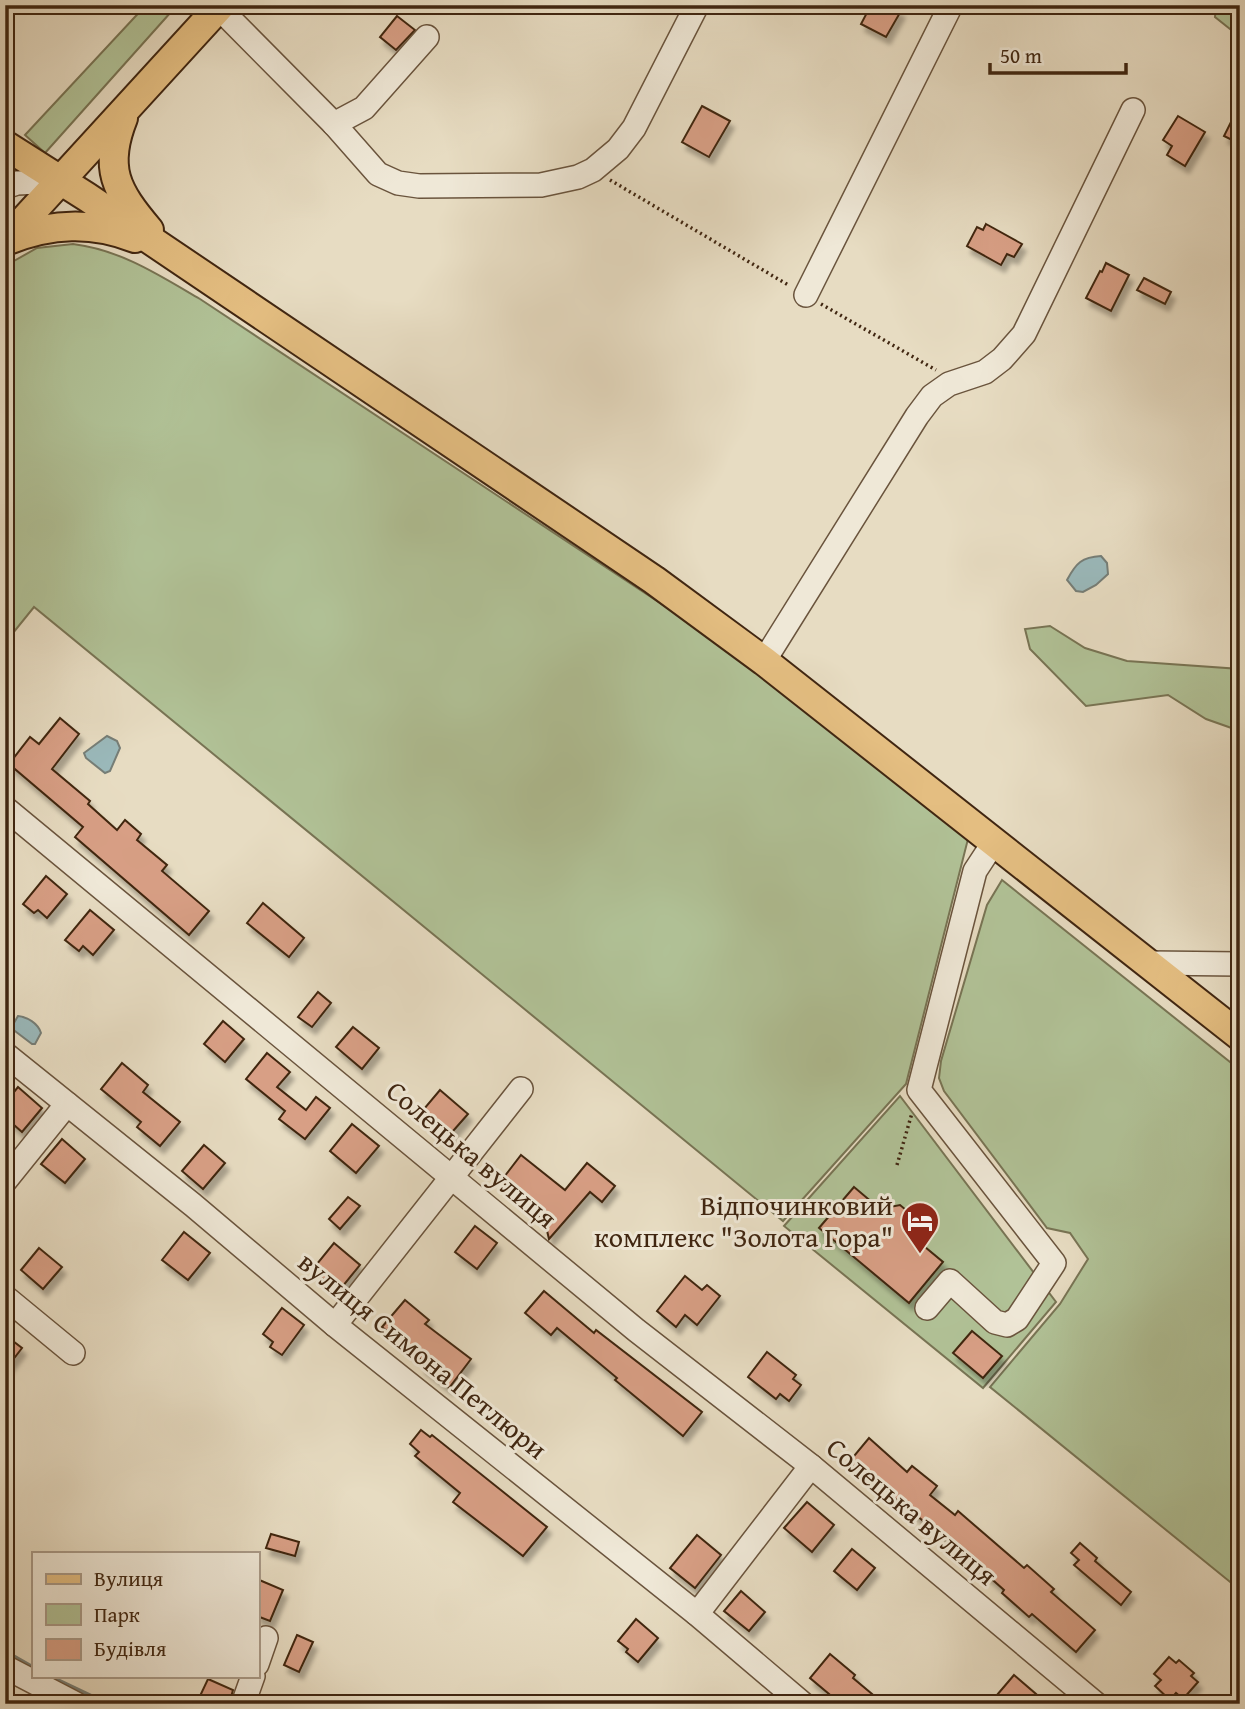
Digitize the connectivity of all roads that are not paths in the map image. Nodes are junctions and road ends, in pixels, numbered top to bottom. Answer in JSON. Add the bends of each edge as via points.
{"nodes":[{"id":1,"x":697,"y":5,"type":"edge"},
{"id":2,"x":951,"y":5,"type":"edge"},
{"id":3,"x":220,"y":7,"type":"edge"},
{"id":4,"x":427,"y":37,"type":"dead end"},
{"id":5,"x":126,"y":109,"type":"junction"},
{"id":6,"x":1133,"y":110,"type":"dead end"},
{"id":7,"x":334,"y":124,"type":"junction"},
{"id":8,"x":5,"y":145,"type":"edge"},
{"id":9,"x":62,"y":181,"type":"junction"},
{"id":10,"x":5,"y":187,"type":"edge"},
{"id":11,"x":5,"y":241,"type":"edge"},
{"id":12,"x":167,"y":251,"type":"junction"},
{"id":13,"x":806,"y":295,"type":"road end"},
{"id":14,"x":764,"y":661,"type":"junction"},
{"id":15,"x":5,"y":808,"type":"edge"},
{"id":16,"x":994,"y":842,"type":"junction"},
{"id":17,"x":1149,"y":963,"type":"junction"},
{"id":18,"x":1240,"y":964,"type":"edge"},
{"id":19,"x":1240,"y":1036,"type":"edge"},
{"id":20,"x":5,"y":1054,"type":"edge"},
{"id":21,"x":521,"y":1089,"type":"dead end"},
{"id":22,"x":67,"y":1104,"type":"junction"},
{"id":23,"x":451,"y":1175,"type":"junction"},
{"id":24,"x":5,"y":1181,"type":"edge"},
{"id":25,"x":5,"y":1297,"type":"edge"},
{"id":26,"x":928,"y":1308,"type":"dead end"},
{"id":27,"x":335,"y":1325,"type":"junction"},
{"id":28,"x":73,"y":1353,"type":"dead end"},
{"id":29,"x":811,"y":1466,"type":"junction"},
{"id":30,"x":697,"y":1615,"type":"junction"},
{"id":31,"x":266,"y":1638,"type":"dead end"},
{"id":32,"x":259,"y":1658,"type":"edge"},
{"id":33,"x":5,"y":1667,"type":"edge"},
{"id":34,"x":252,"y":1678,"type":"edge"},
{"id":35,"x":76,"y":1704,"type":"edge"},
{"id":36,"x":243,"y":1704,"type":"edge"},
{"id":37,"x":803,"y":1704,"type":"edge"},
{"id":38,"x":1097,"y":1704,"type":"edge"}],
"edges":[{"from":1,"to":7,"type":"street","via":[[634,128],[618,149],[578,177],[541,185],[398,183],[378,174]]},
{"from":2,"to":13,"type":"street"},
{"from":3,"to":5,"type":"main road"},
{"from":3,"to":7,"type":"street"},
{"from":4,"to":7,"type":"street","via":[[364,108]]},
{"from":5,"to":9,"type":"main road"},
{"from":5,"to":12,"type":"main road","via":[[112,150],[115,174],[135,214]]},
{"from":6,"to":14,"type":"street","via":[[1024,334],[985,372],[949,384],[932,396]]},
{"from":8,"to":9,"type":"main road"},
{"from":9,"to":10,"type":"street"},
{"from":9,"to":11,"type":"main road"},
{"from":9,"to":12,"type":"main road"},
{"from":11,"to":12,"type":"main road","via":[[40,229],[83,226],[117,231]]},
{"from":12,"to":14,"type":"main road","via":[[563,518]]},
{"from":14,"to":16,"type":"main road"},
{"from":15,"to":23,"type":"street","name":"Солецька вулиця"},
{"from":16,"to":17,"type":"main road"},
{"from":16,"to":26,"type":"street","via":[[975,871],[919,1090],[1054,1263],[1017,1319],[1007,1325],[995,1322],[950,1281]]},
{"from":17,"to":18,"type":"street"},
{"from":17,"to":19,"type":"main road"},
{"from":20,"to":22,"type":"street","name":"вулиця Симона Петлюри"},
{"from":21,"to":23,"type":"street"},
{"from":22,"to":24,"type":"street"},
{"from":22,"to":27,"type":"street","name":"вулиця Симона Петлюри"},
{"from":23,"to":27,"type":"street"},
{"from":23,"to":29,"type":"street","name":"Солецька вулиця","via":[[636,1330]]},
{"from":25,"to":28,"type":"street"},
{"from":27,"to":30,"type":"street","name":"вулиця Симона Петлюри"},
{"from":29,"to":30,"type":"street"},
{"from":29,"to":38,"type":"street","name":"Солецька вулиця"},
{"from":30,"to":37,"type":"street","name":"вулиця Симона Петлюри"},
{"from":31,"to":32,"type":"street"},
{"from":33,"to":35,"type":"street"},
{"from":34,"to":36,"type":"street"}]}
